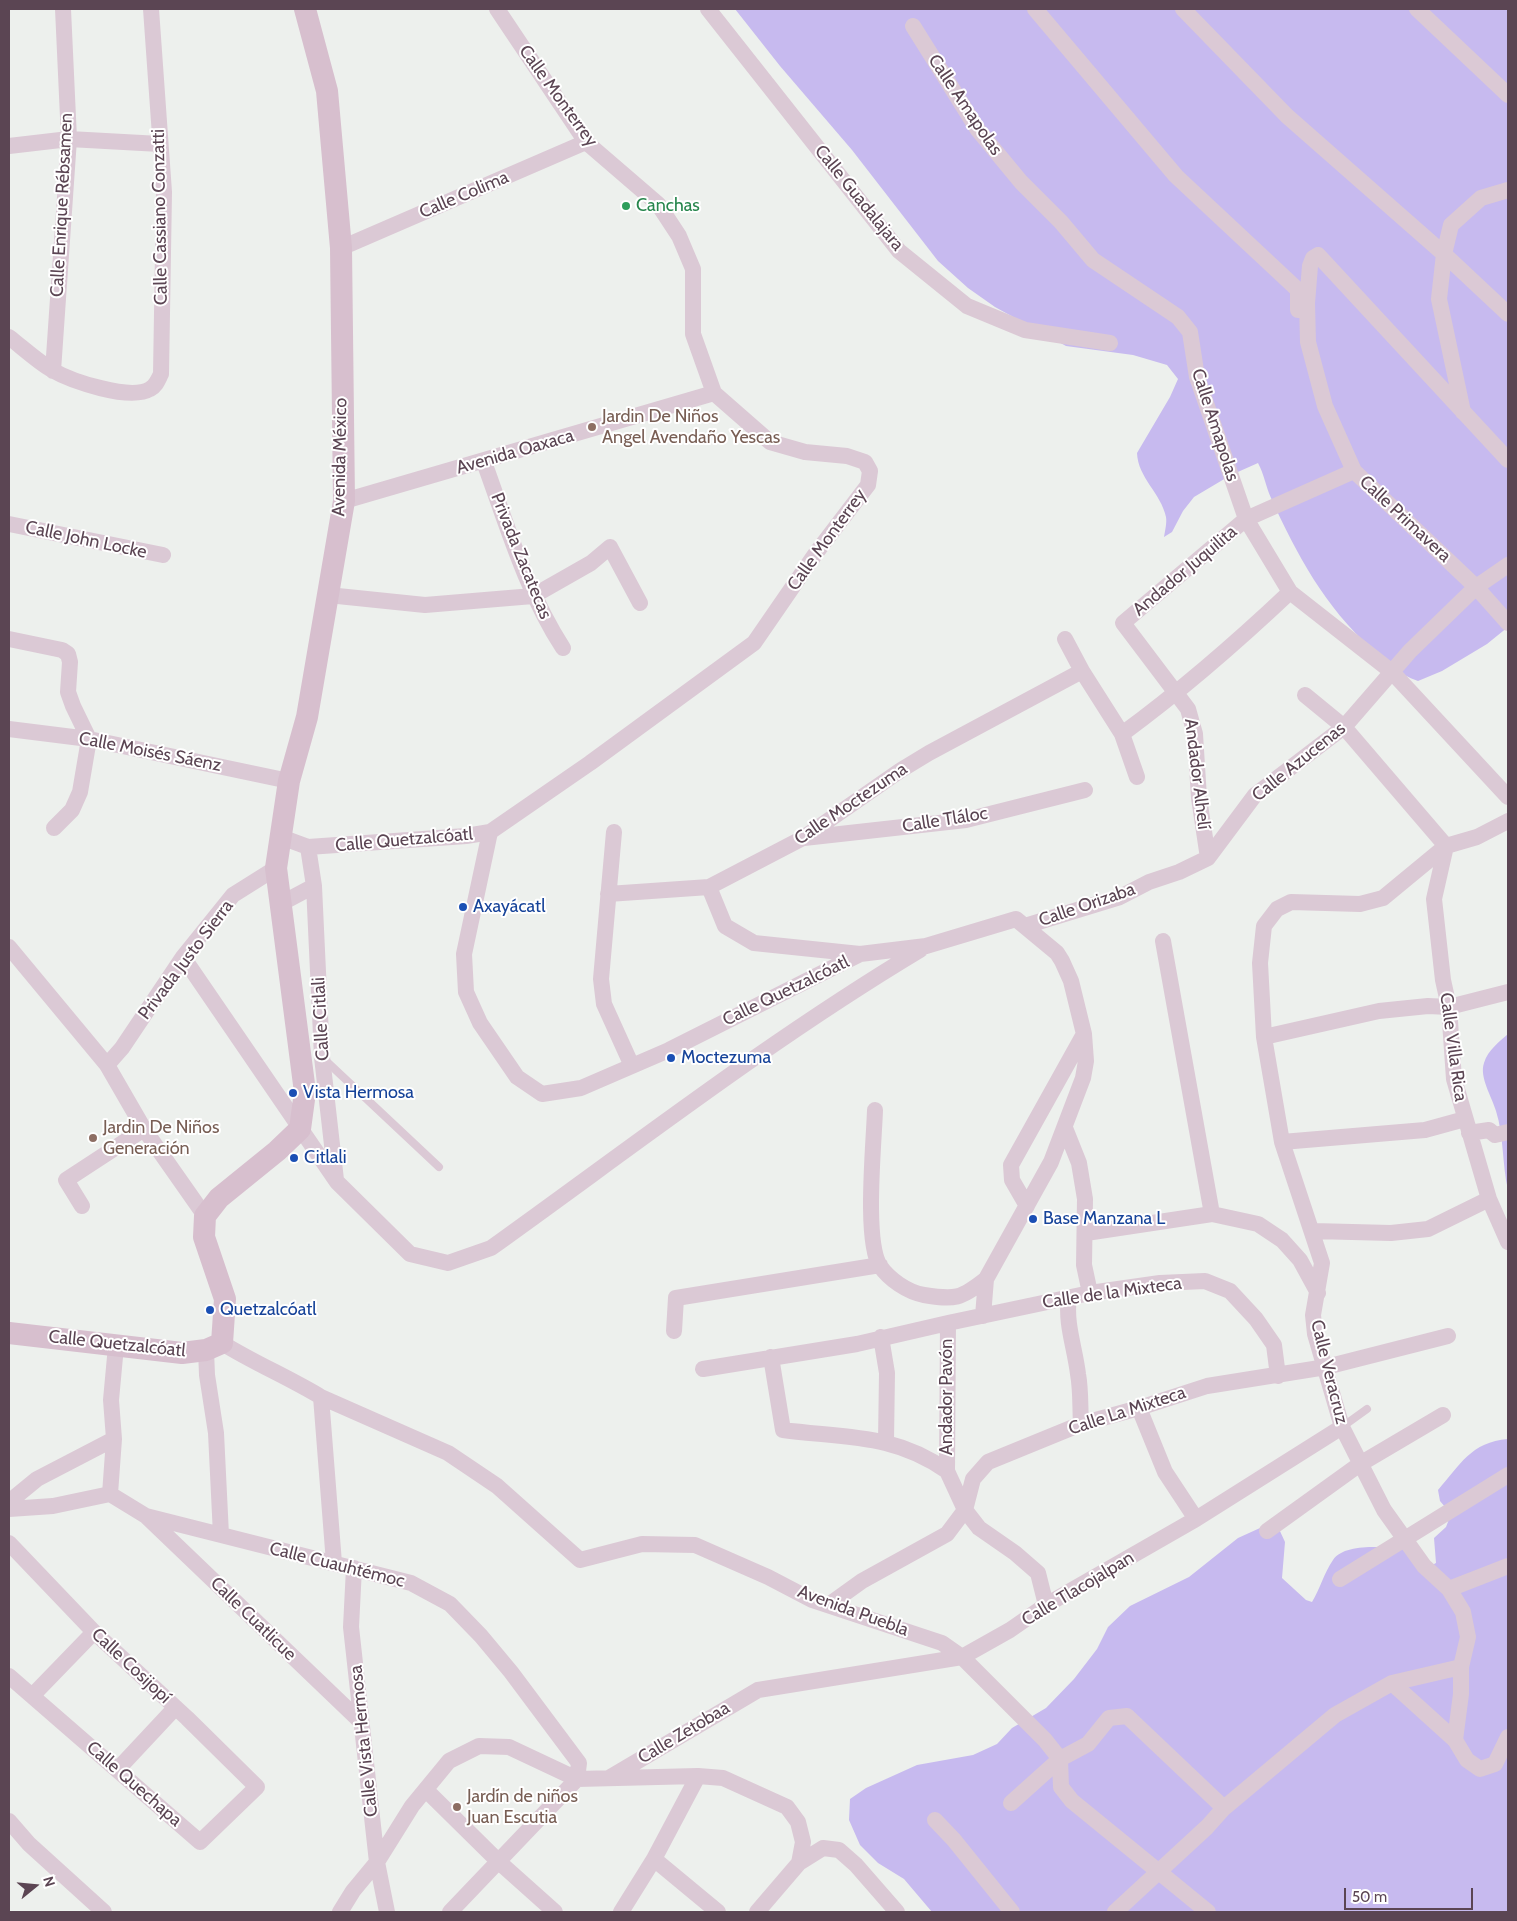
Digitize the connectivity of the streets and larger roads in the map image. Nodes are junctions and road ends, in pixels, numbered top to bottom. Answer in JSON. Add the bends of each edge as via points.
{"nodes":[{"id":1,"x":63,"y":9,"type":"edge"},
{"id":2,"x":151,"y":9,"type":"edge"},
{"id":3,"x":305,"y":9,"type":"edge"},
{"id":4,"x":498,"y":9,"type":"edge"},
{"id":5,"x":708,"y":9,"type":"edge"},
{"id":6,"x":1035,"y":9,"type":"edge"},
{"id":7,"x":1183,"y":9,"type":"edge"},
{"id":8,"x":1416,"y":9,"type":"edge"},
{"id":9,"x":913,"y":26,"type":"dead end"},
{"id":10,"x":1508,"y":95,"type":"edge"},
{"id":11,"x":69,"y":139,"type":"junction"},
{"id":12,"x":586,"y":142,"type":"junction"},
{"id":13,"x":160,"y":144,"type":"junction"},
{"id":14,"x":9,"y":146,"type":"edge"},
{"id":15,"x":1508,"y":190,"type":"edge"},
{"id":16,"x":341,"y":248,"type":"junction"},
{"id":17,"x":1444,"y":254,"type":"junction"},
{"id":18,"x":1508,"y":314,"type":"edge"},
{"id":19,"x":9,"y":337,"type":"edge"},
{"id":20,"x":1308,"y":342,"type":"junction"},
{"id":21,"x":1110,"y":343,"type":"dead end"},
{"id":22,"x":52,"y":371,"type":"junction"},
{"id":23,"x":714,"y":393,"type":"junction"},
{"id":24,"x":1464,"y":412,"type":"junction"},
{"id":25,"x":1508,"y":460,"type":"edge"},
{"id":26,"x":484,"y":462,"type":"junction"},
{"id":27,"x":1354,"y":471,"type":"junction"},
{"id":28,"x":344,"y":501,"type":"junction"},
{"id":29,"x":1246,"y":520,"type":"junction"},
{"id":30,"x":9,"y":524,"type":"edge"},
{"id":31,"x":162,"y":555,"type":"dead end"},
{"id":32,"x":1508,"y":565,"type":"edge"},
{"id":33,"x":1476,"y":587,"type":"junction"},
{"id":34,"x":1290,"y":592,"type":"junction"},
{"id":35,"x":328,"y":595,"type":"junction"},
{"id":36,"x":534,"y":596,"type":"junction"},
{"id":37,"x":640,"y":603,"type":"dead end"},
{"id":38,"x":1508,"y":623,"type":"edge"},
{"id":39,"x":9,"y":639,"type":"edge"},
{"id":40,"x":1065,"y":639,"type":"dead end"},
{"id":41,"x":563,"y":648,"type":"dead end"},
{"id":42,"x":1082,"y":671,"type":"junction"},
{"id":43,"x":1392,"y":672,"type":"junction"},
{"id":44,"x":1176,"y":694,"type":"junction"},
{"id":45,"x":1305,"y":695,"type":"dead end"},
{"id":46,"x":1344,"y":727,"type":"junction"},
{"id":47,"x":9,"y":728,"type":"edge"},
{"id":48,"x":1122,"y":734,"type":"junction"},
{"id":49,"x":89,"y":739,"type":"junction"},
{"id":50,"x":1137,"y":777,"type":"dead end"},
{"id":51,"x":290,"y":781,"type":"junction"},
{"id":52,"x":1085,"y":790,"type":"dead end"},
{"id":53,"x":1508,"y":797,"type":"edge"},
{"id":54,"x":1508,"y":821,"type":"edge"},
{"id":55,"x":54,"y":828,"type":"dead end"},
{"id":56,"x":490,"y":832,"type":"junction"},
{"id":57,"x":614,"y":832,"type":"dead end"},
{"id":58,"x":281,"y":837,"type":"junction"},
{"id":59,"x":803,"y":838,"type":"junction"},
{"id":60,"x":1446,"y":846,"type":"junction"},
{"id":61,"x":308,"y":848,"type":"junction"},
{"id":62,"x":1208,"y":858,"type":"junction"},
{"id":63,"x":276,"y":868,"type":"junction"},
{"id":64,"x":1149,"y":882,"type":"joint"},
{"id":65,"x":314,"y":886,"type":"junction"},
{"id":66,"x":709,"y":887,"type":"junction"},
{"id":67,"x":608,"y":894,"type":"junction"},
{"id":68,"x":282,"y":903,"type":"junction"},
{"id":69,"x":1025,"y":926,"type":"junction"},
{"id":70,"x":1163,"y":941,"type":"dead end"},
{"id":71,"x":926,"y":946,"type":"junction"},
{"id":72,"x":9,"y":947,"type":"edge"},
{"id":73,"x":860,"y":954,"type":"junction"},
{"id":74,"x":183,"y":958,"type":"junction"},
{"id":75,"x":1508,"y":992,"type":"edge"},
{"id":76,"x":1449,"y":1007,"type":"junction"},
{"id":77,"x":1084,"y":1034,"type":"junction"},
{"id":78,"x":1264,"y":1037,"type":"junction"},
{"id":79,"x":107,"y":1065,"type":"junction"},
{"id":80,"x":632,"y":1066,"type":"junction"},
{"id":81,"x":875,"y":1110,"type":"dead end"},
{"id":82,"x":1467,"y":1126,"type":"junction"},
{"id":83,"x":1065,"y":1128,"type":"junction"},
{"id":84,"x":144,"y":1129,"type":"junction"},
{"id":85,"x":300,"y":1129,"type":"junction"},
{"id":86,"x":1508,"y":1132,"type":"edge"},
{"id":87,"x":1282,"y":1142,"type":"junction"},
{"id":88,"x":336,"y":1182,"type":"junction"},
{"id":89,"x":1489,"y":1199,"type":"junction"},
{"id":90,"x":82,"y":1206,"type":"dead end"},
{"id":91,"x":1027,"y":1206,"type":"junction"},
{"id":92,"x":1212,"y":1214,"type":"junction"},
{"id":93,"x":205,"y":1216,"type":"junction"},
{"id":94,"x":1313,"y":1231,"type":"junction"},
{"id":95,"x":1086,"y":1233,"type":"junction"},
{"id":96,"x":1508,"y":1242,"type":"edge"},
{"id":97,"x":880,"y":1265,"type":"junction"},
{"id":98,"x":986,"y":1279,"type":"junction"},
{"id":99,"x":1090,"y":1293,"type":"junction"},
{"id":100,"x":1318,"y":1293,"type":"junction"},
{"id":101,"x":1068,"y":1298,"type":"junction"},
{"id":102,"x":983,"y":1316,"type":"junction"},
{"id":103,"x":948,"y":1323,"type":"junction"},
{"id":104,"x":674,"y":1331,"type":"dead end"},
{"id":105,"x":9,"y":1333,"type":"edge"},
{"id":106,"x":1448,"y":1336,"type":"dead end"},
{"id":107,"x":881,"y":1337,"type":"junction"},
{"id":108,"x":116,"y":1346,"type":"junction"},
{"id":109,"x":214,"y":1346,"type":"junction"},
{"id":110,"x":771,"y":1357,"type":"junction"},
{"id":111,"x":1326,"y":1367,"type":"junction"},
{"id":112,"x":703,"y":1368,"type":"dead end"},
{"id":113,"x":1278,"y":1376,"type":"junction"},
{"id":114,"x":321,"y":1397,"type":"junction"},
{"id":115,"x":1139,"y":1408,"type":"junction"},
{"id":116,"x":1443,"y":1415,"type":"dead end"},
{"id":117,"x":1081,"y":1424,"type":"junction"},
{"id":118,"x":1342,"y":1427,"type":"junction"},
{"id":119,"x":114,"y":1439,"type":"junction"},
{"id":120,"x":886,"y":1441,"type":"junction"},
{"id":121,"x":1360,"y":1464,"type":"junction"},
{"id":122,"x":947,"y":1471,"type":"junction"},
{"id":123,"x":1508,"y":1475,"type":"edge"},
{"id":124,"x":110,"y":1494,"type":"junction"},
{"id":125,"x":9,"y":1502,"type":"edge"},
{"id":126,"x":9,"y":1509,"type":"edge"},
{"id":127,"x":965,"y":1510,"type":"junction"},
{"id":128,"x":146,"y":1516,"type":"junction"},
{"id":129,"x":1196,"y":1519,"type":"junction"},
{"id":130,"x":1266,"y":1530,"type":"dead end"},
{"id":131,"x":221,"y":1535,"type":"junction"},
{"id":132,"x":1405,"y":1539,"type":"junction"},
{"id":133,"x":9,"y":1542,"type":"edge"},
{"id":134,"x":334,"y":1563,"type":"junction"},
{"id":135,"x":1508,"y":1566,"type":"edge"},
{"id":136,"x":354,"y":1568,"type":"junction"},
{"id":137,"x":1340,"y":1579,"type":"dead end"},
{"id":138,"x":1450,"y":1589,"type":"junction"},
{"id":139,"x":830,"y":1604,"type":"junction"},
{"id":140,"x":1046,"y":1605,"type":"junction"},
{"id":141,"x":94,"y":1632,"type":"junction"},
{"id":142,"x":962,"y":1657,"type":"junction"},
{"id":143,"x":1461,"y":1667,"type":"junction"},
{"id":144,"x":9,"y":1676,"type":"edge"},
{"id":145,"x":1392,"y":1683,"type":"junction"},
{"id":146,"x":758,"y":1690,"type":"joint"},
{"id":147,"x":32,"y":1696,"type":"junction"},
{"id":148,"x":175,"y":1708,"type":"junction"},
{"id":149,"x":361,"y":1722,"type":"junction"},
{"id":150,"x":1508,"y":1737,"type":"edge"},
{"id":151,"x":1455,"y":1740,"type":"junction"},
{"id":152,"x":1060,"y":1758,"type":"junction"},
{"id":153,"x":118,"y":1769,"type":"junction"},
{"id":154,"x":698,"y":1776,"type":"junction"},
{"id":155,"x":609,"y":1778,"type":"junction"},
{"id":156,"x":577,"y":1779,"type":"junction"},
{"id":157,"x":257,"y":1788,"type":"joint"},
{"id":158,"x":426,"y":1790,"type":"junction"},
{"id":159,"x":1011,"y":1803,"type":"dead end"},
{"id":160,"x":1224,"y":1808,"type":"junction"},
{"id":161,"x":934,"y":1820,"type":"dead end"},
{"id":162,"x":9,"y":1821,"type":"edge"},
{"id":163,"x":9,"y":1838,"type":"edge"},
{"id":164,"x":29,"y":1844,"type":"junction"},
{"id":165,"x":654,"y":1859,"type":"junction"},
{"id":166,"x":377,"y":1862,"type":"junction"},
{"id":167,"x":499,"y":1862,"type":"junction"},
{"id":168,"x":799,"y":1863,"type":"junction"},
{"id":169,"x":1158,"y":1872,"type":"junction"},
{"id":170,"x":104,"y":1912,"type":"edge"},
{"id":171,"x":340,"y":1912,"type":"edge"},
{"id":172,"x":386,"y":1912,"type":"edge"},
{"id":173,"x":450,"y":1912,"type":"edge"},
{"id":174,"x":555,"y":1912,"type":"edge"},
{"id":175,"x":621,"y":1912,"type":"edge"},
{"id":176,"x":718,"y":1912,"type":"edge"},
{"id":177,"x":756,"y":1912,"type":"edge"},
{"id":178,"x":897,"y":1912,"type":"edge"},
{"id":179,"x":1012,"y":1912,"type":"edge"},
{"id":180,"x":1115,"y":1912,"type":"edge"},
{"id":181,"x":1208,"y":1912,"type":"edge"}],
"edges":[{"from":1,"to":11,"type":"street","name":"Calle Enrique Rébsamen"},
{"from":2,"to":13,"type":"street","name":"Calle Cassiano Conzatti"},
{"from":3,"to":16,"type":"street","name":"Avenida México","via":[[327,91]]},
{"from":4,"to":12,"type":"street","name":"Calle Monterrey"},
{"from":5,"to":21,"type":"street","name":"Calle Guadalajara","via":[[899,251],[967,306],[1026,330]]},
{"from":6,"to":20,"type":"street","via":[[1176,176],[1298,290],[1297,321]]},
{"from":7,"to":17,"type":"street","via":[[1287,116]]},
{"from":8,"to":10,"type":"street"},
{"from":9,"to":29,"type":"street","name":"Calle Amapolas","via":[[978,130],[1021,182],[1093,260],[1178,317],[1190,332],[1197,377]]},
{"from":11,"to":13,"type":"street"},
{"from":11,"to":14,"type":"street"},
{"from":11,"to":22,"type":"street","name":"Calle Enrique Rébsamen"},
{"from":12,"to":16,"type":"street","name":"Calle Colima"},
{"from":12,"to":23,"type":"street","name":"Calle Monterrey","via":[[658,204],[679,236],[693,269],[693,334]]},
{"from":13,"to":22,"type":"street","name":"Calle Cassiano Conzatti","via":[[164,192],[161,374],[157,384],[135,394],[93,386]]},
{"from":15,"to":17,"type":"street","via":[[1481,198],[1451,225]]},
{"from":16,"to":28,"type":"street","name":"Avenida México"},
{"from":17,"to":18,"type":"street"},
{"from":17,"to":24,"type":"street","via":[[1439,300]]},
{"from":19,"to":22,"type":"street"},
{"from":20,"to":24,"type":"street","name":"Calle Primavera","via":[[1310,266],[1318,255]]},
{"from":20,"to":27,"type":"street","name":"Calle Primavera","via":[[1325,406]]},
{"from":23,"to":26,"type":"street","name":"Avenida Oaxaca"},
{"from":23,"to":56,"type":"street","name":"Calle Monterrey","via":[[770,442],[805,452],[847,456],[865,462],[870,471],[868,485],[754,643]]},
{"from":24,"to":25,"type":"street"},
{"from":26,"to":28,"type":"street","name":"Avenida Oaxaca"},
{"from":26,"to":36,"type":"street","name":"Privada Zacatecas"},
{"from":27,"to":29,"type":"street"},
{"from":27,"to":33,"type":"street","name":"Calle Primavera"},
{"from":28,"to":35,"type":"street","name":"Avenida México"},
{"from":29,"to":34,"type":"street","name":"Calle Amapolas"},
{"from":29,"to":44,"type":"street","name":"Andador Juquilita","via":[[1123,623]]},
{"from":30,"to":31,"type":"street","name":"Calle John Locke"},
{"from":32,"to":33,"type":"street","name":"Calle Azucenas"},
{"from":33,"to":38,"type":"street","name":"Calle Primavera"},
{"from":33,"to":43,"type":"street","name":"Calle Azucenas","via":[[1410,650]]},
{"from":34,"to":43,"type":"street","name":"Calle Amapolas"},
{"from":34,"to":44,"type":"street","via":[[1238,642]]},
{"from":35,"to":36,"type":"street","via":[[425,605]]},
{"from":35,"to":51,"type":"street","name":"Avenida México","via":[[307,717]]},
{"from":36,"to":37,"type":"street","via":[[591,563],[610,547]]},
{"from":36,"to":41,"type":"street","name":"Privada Zacatecas"},
{"from":39,"to":49,"type":"street","via":[[68,654],[68,692]]},
{"from":40,"to":42,"type":"street"},
{"from":42,"to":48,"type":"street"},
{"from":42,"to":59,"type":"street","name":"Calle Moctezuma","via":[[901,770]]},
{"from":43,"to":46,"type":"street","name":"Calle Azucenas"},
{"from":43,"to":53,"type":"street","name":"Calle Amapolas"},
{"from":44,"to":48,"type":"street"},
{"from":44,"to":62,"type":"street","name":"Andador Alhelí","via":[[1188,709],[1195,734],[1199,798]]},
{"from":45,"to":46,"type":"street"},
{"from":46,"to":60,"type":"street"},
{"from":46,"to":62,"type":"street","name":"Calle Azucenas","via":[[1255,795]]},
{"from":47,"to":49,"type":"street","name":"Calle Moisés Sáenz"},
{"from":48,"to":50,"type":"street"},
{"from":49,"to":51,"type":"street","name":"Calle Moisés Sáenz"},
{"from":49,"to":55,"type":"street","via":[[80,792],[72,810]]},
{"from":51,"to":58,"type":"street","name":"Avenida México"},
{"from":52,"to":59,"type":"street","name":"Calle Tláloc","via":[[966,820]]},
{"from":54,"to":60,"type":"street","via":[[1477,837]]},
{"from":56,"to":61,"type":"street","name":"Calle Quetzalcóatl"},
{"from":56,"to":80,"type":"street","name":"Calle Quetzalcóatl","via":[[464,954],[466,992],[480,1022],[517,1077],[542,1094],[581,1088]]},
{"from":57,"to":67,"type":"street"},
{"from":58,"to":61,"type":"street"},
{"from":58,"to":63,"type":"street","name":"Avenida México"},
{"from":59,"to":66,"type":"street","name":"Calle Moctezuma"},
{"from":60,"to":76,"type":"street","name":"Calle Villa Rica","via":[[1434,899]]},
{"from":60,"to":78,"type":"street","name":"Calle Veracruz","via":[[1383,898],[1360,904],[1291,902],[1277,909],[1264,926],[1260,963]]},
{"from":61,"to":65,"type":"street"},
{"from":62,"to":64,"type":"street","name":"Calle Azucenas"},
{"from":63,"to":68,"type":"street","name":"Avenida México"},
{"from":63,"to":74,"type":"street","name":"Privada Justo Sierra","via":[[233,895]]},
{"from":64,"to":69,"type":"street","name":"Calle Orizaba","via":[[1120,897]]},
{"from":65,"to":68,"type":"street"},
{"from":65,"to":88,"type":"street","name":"Calle Citlali","via":[[322,1057]]},
{"from":66,"to":67,"type":"street","name":"Calle Moctezuma"},
{"from":66,"to":73,"type":"street","via":[[724,926],[754,943]]},
{"from":67,"to":80,"type":"street","via":[[601,979],[604,1004]]},
{"from":68,"to":85,"type":"street","via":[[305,1092]]},
{"from":69,"to":71,"type":"street","via":[[1016,919]]},
{"from":69,"to":77,"type":"street","via":[[1062,961],[1071,981]]},
{"from":70,"to":92,"type":"street"},
{"from":71,"to":73,"type":"street","name":"Calle Quetzalcóatl"},
{"from":71,"to":88,"type":"street","name":"Calle Quetzalcóatl","via":[[863,984],[762,1053],[490,1248],[448,1263],[410,1254]]},
{"from":72,"to":79,"type":"street"},
{"from":73,"to":80,"type":"street","name":"Calle Quetzalcóatl"},
{"from":74,"to":79,"type":"street","name":"Privada Justo Sierra"},
{"from":74,"to":85,"type":"street"},
{"from":75,"to":76,"type":"street"},
{"from":76,"to":78,"type":"street","via":[[1379,1011]]},
{"from":76,"to":82,"type":"street","name":"Calle Villa Rica","via":[[1454,1079]]},
{"from":77,"to":83,"type":"street","via":[[1084,1078]]},
{"from":77,"to":91,"type":"street","via":[[1010,1165],[1012,1180]]},
{"from":78,"to":87,"type":"street","name":"Calle Veracruz"},
{"from":79,"to":84,"type":"street"},
{"from":81,"to":97,"type":"street","via":[[871,1224]]},
{"from":82,"to":86,"type":"street","via":[[1489,1130],[1495,1135]]},
{"from":82,"to":87,"type":"street"},
{"from":82,"to":89,"type":"street","name":"Calle Villa Rica"},
{"from":83,"to":91,"type":"street"},
{"from":83,"to":95,"type":"street","via":[[1079,1163]]},
{"from":84,"to":90,"type":"street","via":[[66,1180]]},
{"from":84,"to":93,"type":"street"},
{"from":85,"to":88,"type":"street"},
{"from":85,"to":93,"type":"street","via":[[219,1198]]},
{"from":87,"to":94,"type":"street","name":"Calle Veracruz"},
{"from":89,"to":94,"type":"street","via":[[1428,1229],[1391,1233]]},
{"from":89,"to":96,"type":"street","name":"Calle Villa Rica"},
{"from":91,"to":98,"type":"street"},
{"from":92,"to":95,"type":"street"},
{"from":92,"to":100,"type":"street","via":[[1258,1224],[1282,1240],[1300,1260]]},
{"from":93,"to":109,"type":"street","via":[[204,1237],[225,1299]]},
{"from":94,"to":100,"type":"street","name":"Calle Veracruz","via":[[1322,1263]]},
{"from":95,"to":99,"type":"street","via":[[1084,1264]]},
{"from":97,"to":98,"type":"street","via":[[897,1284],[918,1294],[951,1299],[970,1292]]},
{"from":97,"to":104,"type":"street","via":[[676,1298]]},
{"from":98,"to":102,"type":"street"},
{"from":99,"to":101,"type":"street","name":"Calle de la Mixteca"},
{"from":99,"to":113,"type":"street","name":"Calle de la Mixteca","via":[[1160,1282],[1205,1281],[1230,1291],[1274,1345]]},
{"from":100,"to":111,"type":"street","name":"Calle Veracruz","via":[[1313,1315],[1315,1334]]},
{"from":101,"to":102,"type":"street","name":"Calle de la Mixteca"},
{"from":101,"to":117,"type":"street","via":[[1066,1315],[1079,1377]]},
{"from":102,"to":103,"type":"street","name":"Calle de la Mixteca"},
{"from":103,"to":107,"type":"street","name":"Calle de la Mixteca"},
{"from":103,"to":122,"type":"street","name":"Andador Pavón"},
{"from":105,"to":108,"type":"street","name":"Calle Quetzalcóatl"},
{"from":106,"to":111,"type":"street","name":"Calle La Mixteca"},
{"from":107,"to":110,"type":"street","name":"Calle de la Mixteca","via":[[857,1344]]},
{"from":107,"to":120,"type":"street","via":[[887,1373]]},
{"from":108,"to":109,"type":"street","name":"Calle Quetzalcóatl","via":[[182,1354]]},
{"from":108,"to":119,"type":"street","via":[[111,1400]]},
{"from":109,"to":114,"type":"street","via":[[287,1376]]},
{"from":109,"to":131,"type":"street","via":[[207,1375],[216,1433]]},
{"from":110,"to":112,"type":"street","name":"Calle de la Mixteca"},
{"from":110,"to":120,"type":"street","via":[[782,1430]]},
{"from":111,"to":113,"type":"street","name":"Calle La Mixteca"},
{"from":111,"to":118,"type":"street","name":"Calle Veracruz"},
{"from":113,"to":115,"type":"street","name":"Calle La Mixteca","via":[[1207,1386]]},
{"from":114,"to":134,"type":"street"},
{"from":114,"to":139,"type":"street","name":"Avenida Puebla","via":[[448,1453],[497,1486],[580,1560],[642,1544],[695,1545],[812,1600]]},
{"from":115,"to":117,"type":"street","name":"Calle La Mixteca"},
{"from":115,"to":129,"type":"street","via":[[1165,1472]]},
{"from":116,"to":121,"type":"street"},
{"from":117,"to":127,"type":"street","name":"Calle La Mixteca","via":[[988,1462],[973,1479]]},
{"from":118,"to":121,"type":"street","name":"Calle Veracruz"},
{"from":118,"to":129,"type":"street","name":"Calle Tlacojalpan"},
{"from":119,"to":124,"type":"street"},
{"from":119,"to":125,"type":"street","via":[[37,1479]]},
{"from":120,"to":122,"type":"street","via":[[931,1460]]},
{"from":121,"to":130,"type":"street"},
{"from":121,"to":132,"type":"street","name":"Calle Veracruz","via":[[1384,1510]]},
{"from":122,"to":127,"type":"street"},
{"from":123,"to":132,"type":"street"},
{"from":124,"to":126,"type":"street","via":[[54,1506]]},
{"from":124,"to":128,"type":"street","name":"Calle Cuauhtémoc"},
{"from":127,"to":139,"type":"street","name":"Calle La Mixteca","via":[[947,1534],[862,1581]]},
{"from":127,"to":140,"type":"street","via":[[979,1528],[1038,1573]]},
{"from":128,"to":131,"type":"street","name":"Calle Cuauhtémoc"},
{"from":128,"to":149,"type":"street","name":"Calle Cuatlicue"},
{"from":129,"to":140,"type":"street","name":"Calle Tlacojalpan"},
{"from":131,"to":134,"type":"street","name":"Calle Cuauhtémoc"},
{"from":132,"to":137,"type":"street"},
{"from":132,"to":138,"type":"street","name":"Calle Veracruz","via":[[1424,1566]]},
{"from":133,"to":141,"type":"street","name":"Calle Cosijopí"},
{"from":134,"to":136,"type":"street","name":"Calle Cuauhtémoc"},
{"from":135,"to":138,"type":"street"},
{"from":136,"to":149,"type":"street","name":"Calle Vista Hermosa","via":[[351,1627]]},
{"from":136,"to":156,"type":"street","name":"Calle Cuauhtémoc","via":[[411,1583],[450,1604],[511,1672],[579,1763]]},
{"from":138,"to":143,"type":"street","name":"Calle Veracruz","via":[[1463,1612],[1468,1637]]},
{"from":139,"to":142,"type":"street","name":"Avenida Puebla","via":[[942,1643]]},
{"from":140,"to":142,"type":"street","name":"Calle Tlacojalpan"},
{"from":141,"to":147,"type":"street"},
{"from":141,"to":148,"type":"street","name":"Calle Cosijopí"},
{"from":142,"to":146,"type":"street","name":"Calle Tlacojalpan"},
{"from":142,"to":152,"type":"street","name":"Avenida Puebla"},
{"from":143,"to":145,"type":"street"},
{"from":143,"to":151,"type":"street","name":"Calle Veracruz"},
{"from":144,"to":147,"type":"street","name":"Calle Quechapa"},
{"from":145,"to":151,"type":"street"},
{"from":145,"to":160,"type":"street","via":[[1335,1715]]},
{"from":146,"to":155,"type":"street","name":"Calle Zetobaa"},
{"from":147,"to":153,"type":"street","name":"Calle Quechapa"},
{"from":148,"to":153,"type":"street"},
{"from":148,"to":157,"type":"street","name":"Calle Cosijopí"},
{"from":149,"to":166,"type":"street","name":"Calle Vista Hermosa"},
{"from":150,"to":151,"type":"street","via":[[1495,1764],[1480,1769],[1467,1760]]},
{"from":152,"to":159,"type":"street"},
{"from":152,"to":160,"type":"street","via":[[1088,1744],[1109,1718],[1127,1716]]},
{"from":152,"to":169,"type":"street","via":[[1061,1787],[1072,1801]]},
{"from":153,"to":157,"type":"street","name":"Calle Quechapa","via":[[200,1842]]},
{"from":154,"to":155,"type":"street"},
{"from":154,"to":165,"type":"street"},
{"from":154,"to":168,"type":"street","via":[[723,1778],[787,1807],[800,1828],[803,1842]]},
{"from":155,"to":156,"type":"street"},
{"from":156,"to":158,"type":"street","via":[[510,1746],[479,1746],[448,1761]]},
{"from":156,"to":167,"type":"street"},
{"from":158,"to":166,"type":"street"},
{"from":158,"to":167,"type":"street"},
{"from":160,"to":169,"type":"street"},
{"from":161,"to":179,"type":"street"},
{"from":162,"to":164,"type":"street"},
{"from":163,"to":164,"type":"street"},
{"from":164,"to":170,"type":"street"},
{"from":165,"to":175,"type":"street"},
{"from":165,"to":176,"type":"street"},
{"from":166,"to":171,"type":"street"},
{"from":166,"to":172,"type":"street","name":"Calle Vista Hermosa"},
{"from":167,"to":173,"type":"street"},
{"from":167,"to":174,"type":"street"},
{"from":168,"to":177,"type":"street"},
{"from":168,"to":178,"type":"street","via":[[823,1848],[839,1850]]},
{"from":169,"to":180,"type":"street"},
{"from":169,"to":181,"type":"street"}]}
